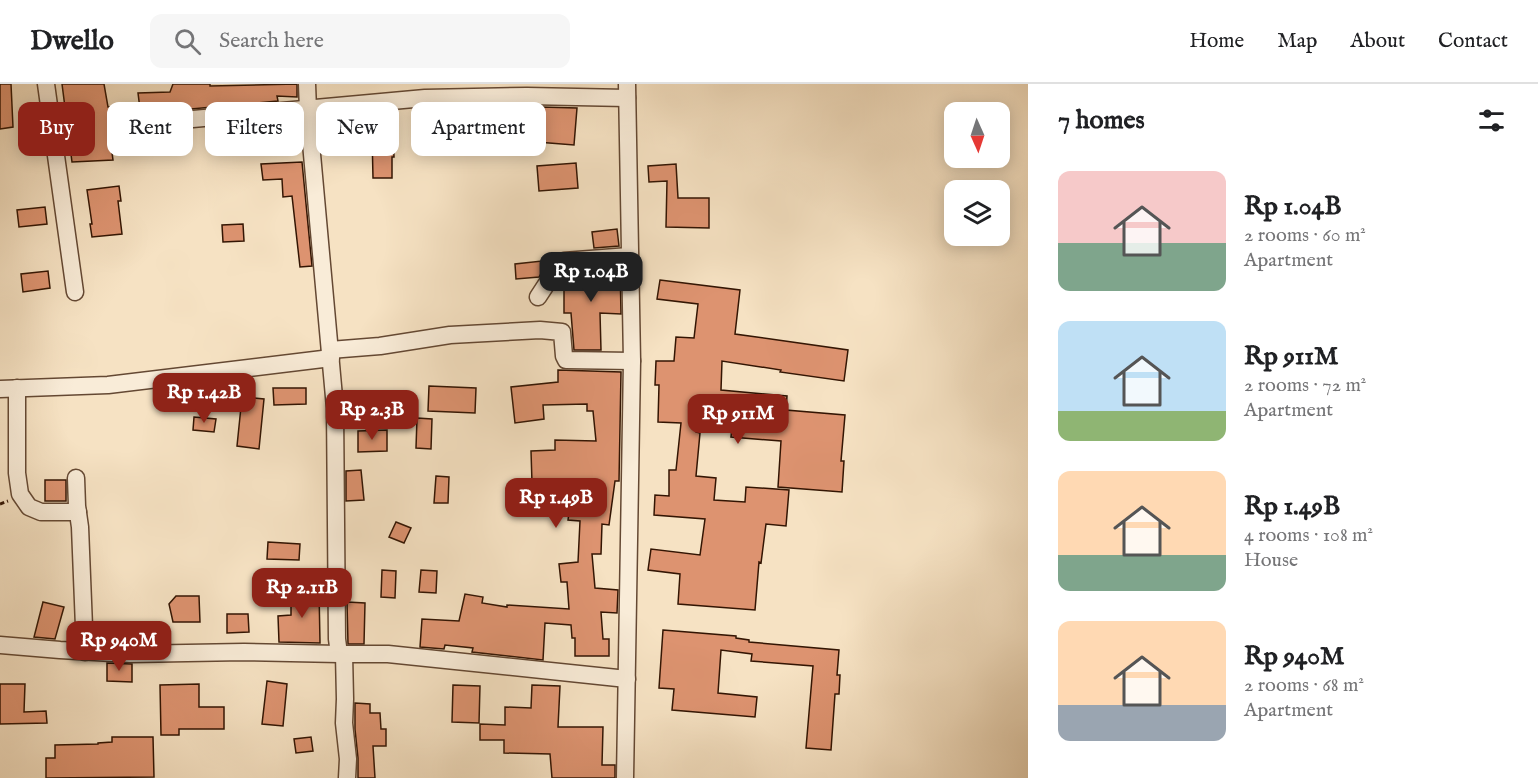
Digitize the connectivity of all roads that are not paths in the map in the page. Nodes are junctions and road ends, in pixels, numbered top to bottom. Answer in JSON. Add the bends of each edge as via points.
{"nodes":[{"id":1,"x":46,"y":84,"type":"edge"},
{"id":2,"x":307,"y":84,"type":"edge"},
{"id":3,"x":426,"y":91,"type":"edge"},
{"id":4,"x":627,"y":91,"type":"edge"},
{"id":5,"x":308,"y":110,"type":"junction"},
{"id":6,"x":193,"y":119,"type":"edge"},
{"id":7,"x":629,"y":256,"type":"junction"},
{"id":8,"x":75,"y":292,"type":"dead end"},
{"id":9,"x":538,"y":297,"type":"dead end"},
{"id":10,"x":330,"y":354,"type":"junction"},
{"id":11,"x":632,"y":361,"type":"junction"},
{"id":12,"x":17,"y":388,"type":"junction"},
{"id":13,"x":0,"y":389,"type":"edge"},
{"id":14,"x":76,"y":478,"type":"dead end"},
{"id":15,"x":78,"y":512,"type":"junction"},
{"id":16,"x":0,"y":645,"type":"edge"},
{"id":17,"x":85,"y":652,"type":"junction"},
{"id":18,"x":341,"y":654,"type":"junction"},
{"id":19,"x":627,"y":679,"type":"junction"},
{"id":20,"x":347,"y":778,"type":"edge"},
{"id":21,"x":625,"y":778,"type":"edge"}],
"edges":[{"from":1,"to":8,"type":"street"},
{"from":2,"to":5,"type":"street"},
{"from":3,"to":4,"type":"street","via":[[527,96]]},
{"from":3,"to":5,"type":"street"},
{"from":4,"to":7,"type":"street"},
{"from":5,"to":6,"type":"street"},
{"from":5,"to":10,"type":"street"},
{"from":7,"to":9,"type":"street","via":[[564,261]]},
{"from":7,"to":11,"type":"street"},
{"from":10,"to":11,"type":"street","via":[[450,334],[540,330],[562,332],[566,360]]},
{"from":10,"to":12,"type":"street","via":[[108,385]]},
{"from":10,"to":18,"type":"street","via":[[337,639]]},
{"from":11,"to":19,"type":"street"},
{"from":12,"to":13,"type":"street"},
{"from":12,"to":15,"type":"street","via":[[20,494],[28,507],[41,512]]},
{"from":14,"to":15,"type":"street"},
{"from":15,"to":17,"type":"street"},
{"from":16,"to":17,"type":"street"},
{"from":17,"to":18,"type":"street"},
{"from":18,"to":19,"type":"street","via":[[388,654]]},
{"from":18,"to":20,"type":"street"},
{"from":19,"to":21,"type":"street"}]}
